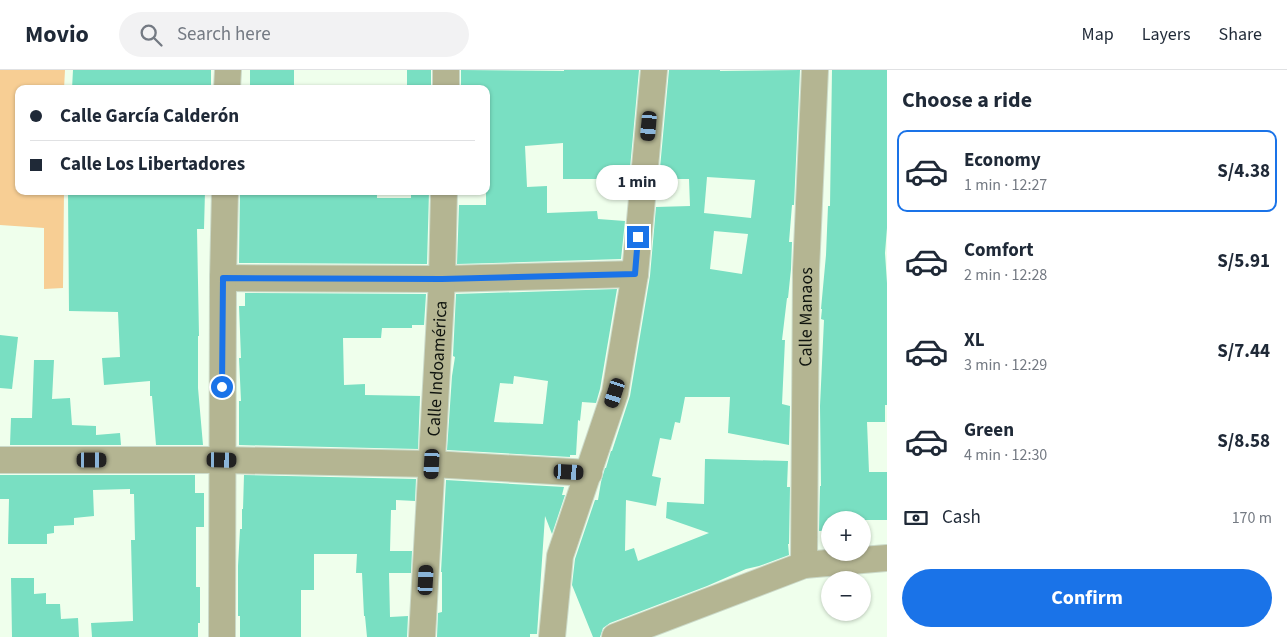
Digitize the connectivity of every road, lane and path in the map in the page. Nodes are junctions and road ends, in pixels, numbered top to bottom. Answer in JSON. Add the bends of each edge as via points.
{"nodes":[{"id":1,"x":228,"y":70,"type":"edge"},
{"id":2,"x":446,"y":70,"type":"edge"},
{"id":3,"x":654,"y":70,"type":"edge"},
{"id":4,"x":815,"y":70,"type":"edge"},
{"id":5,"x":227,"y":85,"type":"edge"},
{"id":6,"x":446,"y":85,"type":"edge"},
{"id":7,"x":225,"y":195,"type":"edge"},
{"id":8,"x":444,"y":195,"type":"edge"},
{"id":9,"x":635,"y":274,"type":"junction"},
{"id":10,"x":223,"y":278,"type":"junction"},
{"id":11,"x":442,"y":279,"type":"junction"},
{"id":12,"x":0,"y":460,"type":"edge"},
{"id":13,"x":222,"y":460,"type":"junction"},
{"id":14,"x":432,"y":464,"type":"junction"},
{"id":15,"x":589,"y":473,"type":"junction"},
{"id":16,"x":887,"y":558,"type":"edge"},
{"id":17,"x":804,"y":565,"type":"junction"},
{"id":18,"x":222,"y":637,"type":"edge"},
{"id":19,"x":422,"y":637,"type":"edge"},
{"id":20,"x":552,"y":637,"type":"edge"},
{"id":21,"x":616,"y":637,"type":"edge"}],
"edges":[{"from":1,"to":5,"type":"street"},
{"from":2,"to":6,"type":"street"},
{"from":3,"to":9,"type":"street"},
{"from":4,"to":17,"type":"street","name":"Calle Manaos","via":[[806,270]]},
{"from":7,"to":10,"type":"street"},
{"from":8,"to":11,"type":"street","name":"Calle Indoamérica"},
{"from":9,"to":11,"type":"street"},
{"from":9,"to":15,"type":"street","via":[[615,393]]},
{"from":10,"to":11,"type":"street"},
{"from":10,"to":13,"type":"street"},
{"from":11,"to":14,"type":"street","name":"Calle Indoamérica"},
{"from":12,"to":13,"type":"street"},
{"from":13,"to":14,"type":"street"},
{"from":13,"to":18,"type":"street"},
{"from":14,"to":15,"type":"street"},
{"from":14,"to":19,"type":"street","name":"Calle Indoamérica"},
{"from":15,"to":20,"type":"street","via":[[560,556]]},
{"from":16,"to":17,"type":"street"},
{"from":17,"to":21,"type":"street"}]}
